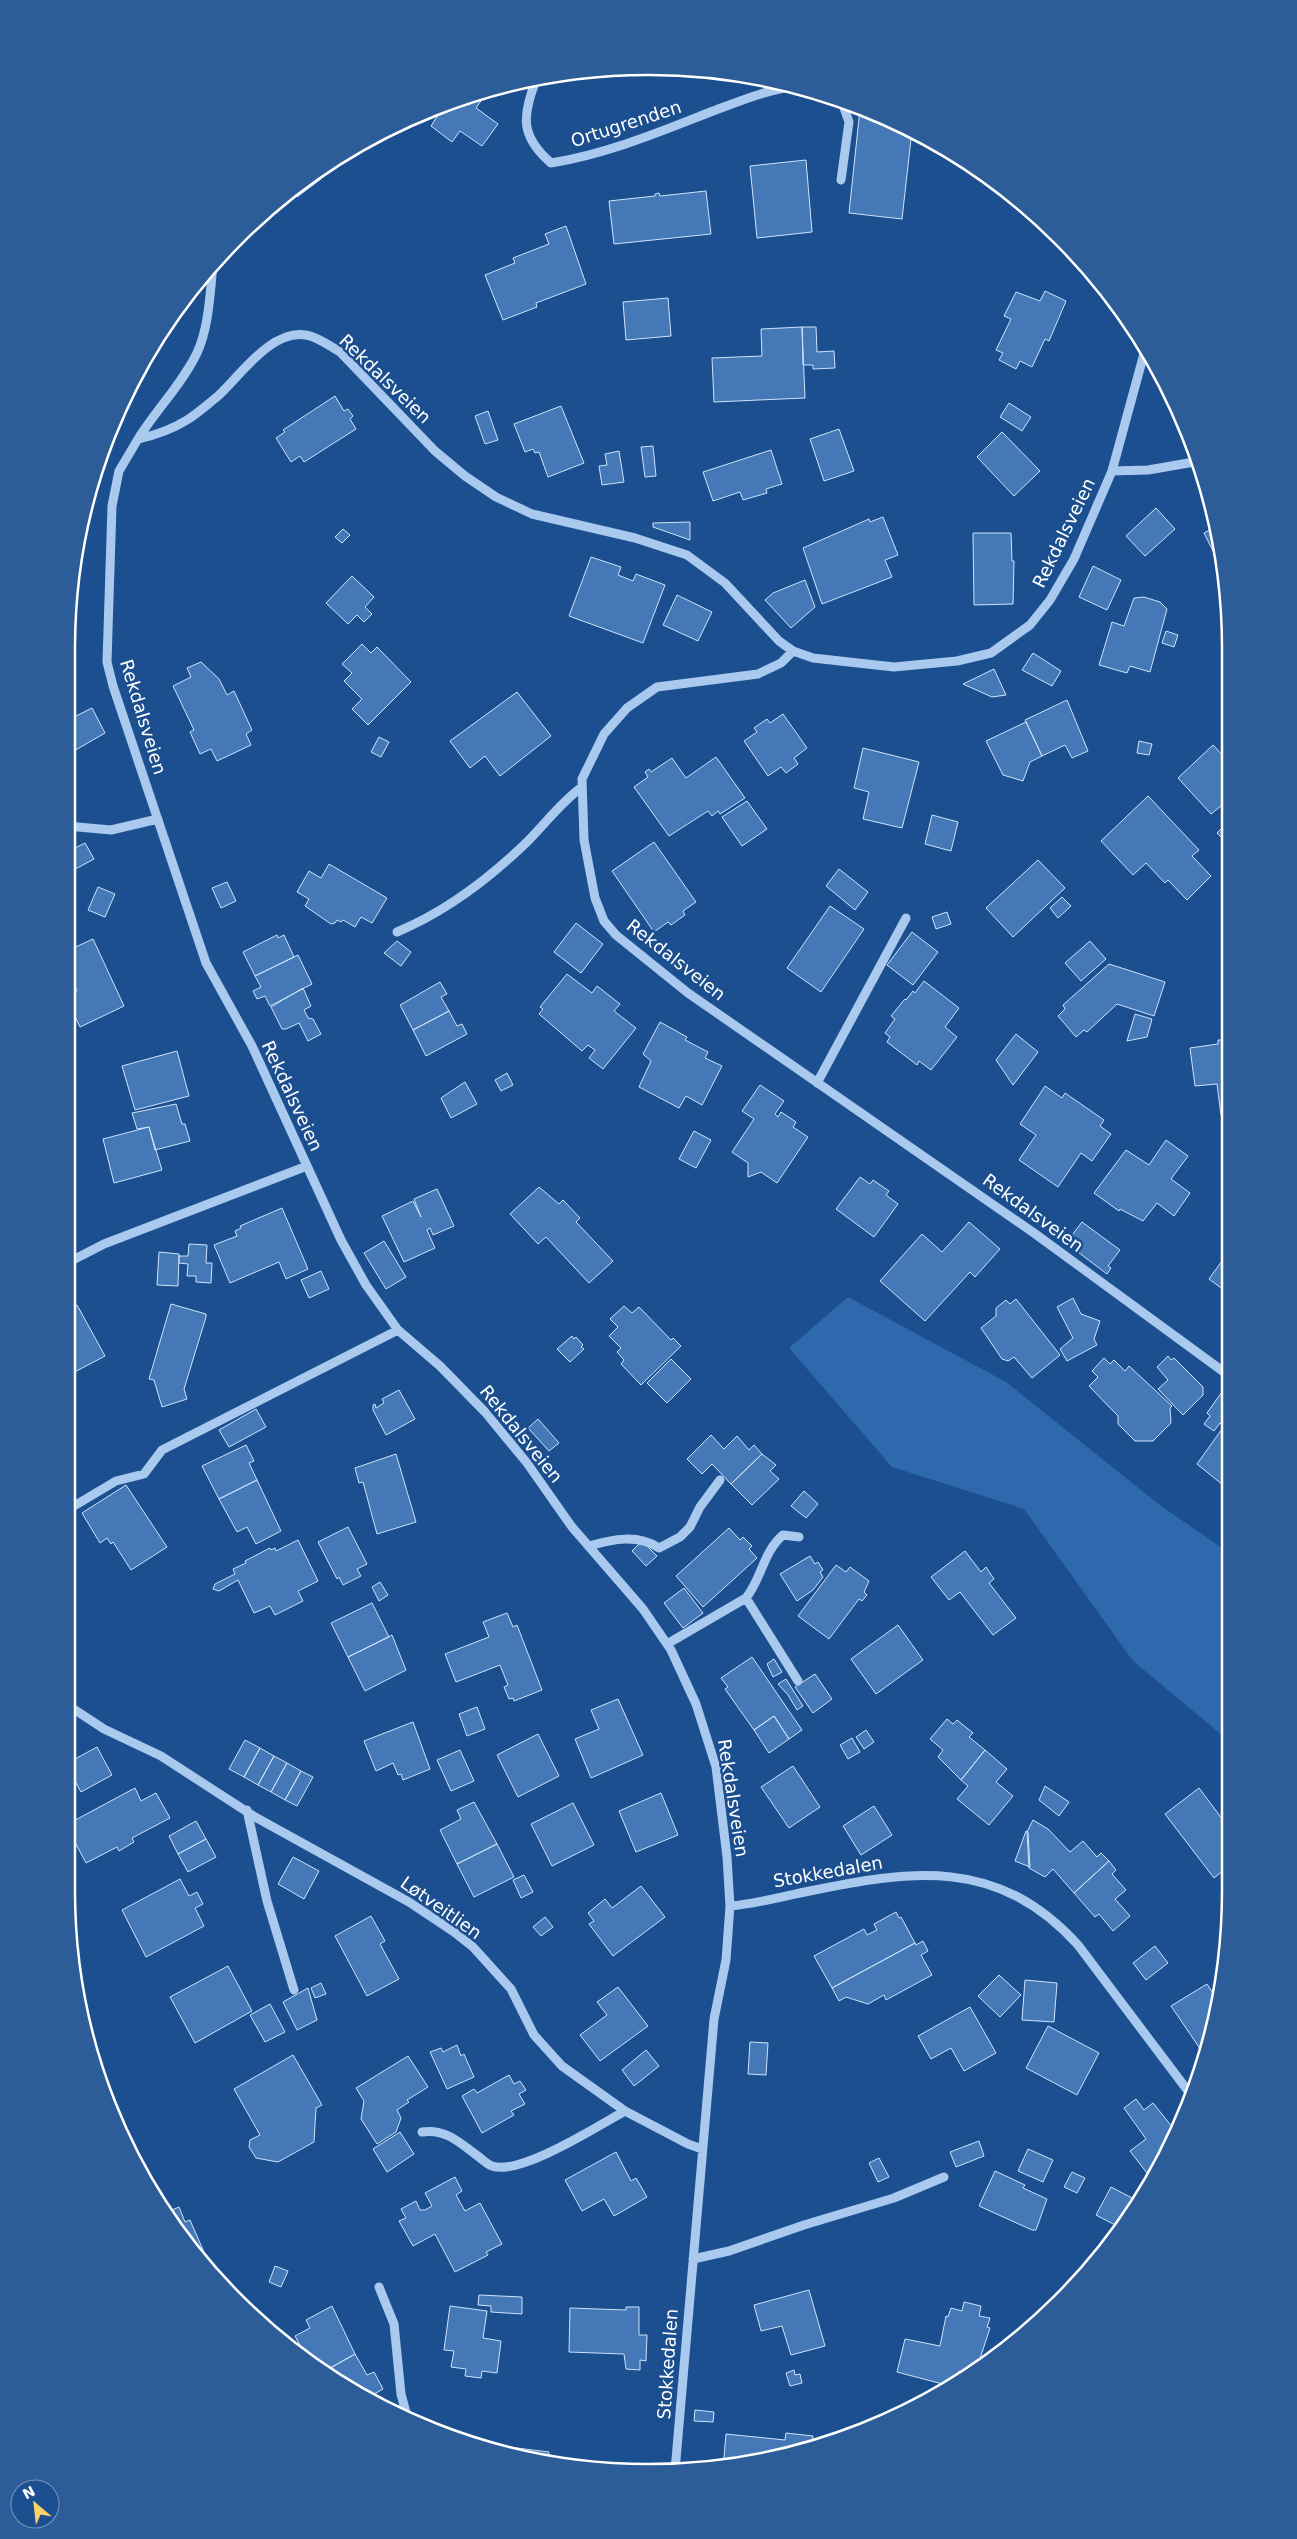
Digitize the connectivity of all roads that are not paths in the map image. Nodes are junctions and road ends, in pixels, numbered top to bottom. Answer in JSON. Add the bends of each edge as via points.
{"nodes":[{"id":1,"x":533,"y":87,"type":"edge"},
{"id":2,"x":776,"y":90,"type":"edge"},
{"id":3,"x":844,"y":110,"type":"edge"},
{"id":4,"x":841,"y":180,"type":"dead end"},
{"id":5,"x":212,"y":276,"type":"edge"},
{"id":6,"x":1143,"y":358,"type":"edge"},
{"id":7,"x":138,"y":439,"type":"junction"},
{"id":8,"x":1191,"y":462,"type":"edge"},
{"id":9,"x":1112,"y":471,"type":"junction"},
{"id":10,"x":793,"y":651,"type":"junction"},
{"id":11,"x":582,"y":787,"type":"junction"},
{"id":12,"x":158,"y":819,"type":"junction"},
{"id":13,"x":75,"y":827,"type":"edge"},
{"id":14,"x":906,"y":918,"type":"dead end"},
{"id":15,"x":397,"y":932,"type":"dead end"},
{"id":16,"x":817,"y":1083,"type":"junction"},
{"id":17,"x":307,"y":1166,"type":"junction"},
{"id":18,"x":75,"y":1258,"type":"edge"},
{"id":19,"x":398,"y":1330,"type":"junction"},
{"id":20,"x":1222,"y":1371,"type":"edge"},
{"id":21,"x":720,"y":1480,"type":"dead end"},
{"id":22,"x":75,"y":1505,"type":"edge"},
{"id":23,"x":800,"y":1537,"type":"dead end"},
{"id":24,"x":590,"y":1546,"type":"junction"},
{"id":25,"x":746,"y":1598,"type":"junction"},
{"id":26,"x":667,"y":1644,"type":"junction"},
{"id":27,"x":798,"y":1681,"type":"dead end"},
{"id":28,"x":75,"y":1710,"type":"edge"},
{"id":29,"x":247,"y":1810,"type":"junction"},
{"id":30,"x":730,"y":1906,"type":"junction"},
{"id":31,"x":294,"y":1990,"type":"dead end"},
{"id":32,"x":1186,"y":2089,"type":"edge"},
{"id":33,"x":625,"y":2111,"type":"junction"},
{"id":34,"x":422,"y":2132,"type":"dead end"},
{"id":35,"x":702,"y":2149,"type":"junction"},
{"id":36,"x":944,"y":2177,"type":"dead end"},
{"id":37,"x":693,"y":2259,"type":"junction"},
{"id":38,"x":379,"y":2287,"type":"dead end"},
{"id":39,"x":405,"y":2409,"type":"edge"},
{"id":40,"x":676,"y":2463,"type":"edge"}],
"edges":[{"from":1,"to":2,"type":"street","name":"Ortugrenden","via":[[526,105],[527,130],[537,150],[551,163],[624,145]]},
{"from":3,"to":4,"type":"street","via":[[848,122]]},
{"from":5,"to":7,"type":"street","via":[[198,350],[188,370]]},
{"from":6,"to":9,"type":"street","name":"Rekdalsveien"},
{"from":7,"to":10,"type":"street","name":"Rekdalsveien","via":[[160,434],[187,420],[218,396],[266,349],[285,337],[305,335],[340,352],[435,451],[496,497],[532,514],[635,538],[687,556],[725,583],[779,641]]},
{"from":7,"to":12,"type":"street","name":"Rekdalsveien","via":[[119,470],[112,506],[107,649],[113,686]]},
{"from":8,"to":9,"type":"street","name":"Rekdalsveien","via":[[1148,470]]},
{"from":9,"to":10,"type":"street","name":"Rekdalsveien","via":[[1074,560],[1050,600],[1030,625],[992,652],[957,660],[894,667],[813,658]]},
{"from":10,"to":11,"type":"street","name":"Rekdalsveien","via":[[781,663],[758,674],[657,687],[627,708],[604,734],[582,779]]},
{"from":11,"to":15,"type":"street","via":[[568,797],[527,842],[480,882],[414,925]]},
{"from":11,"to":16,"type":"street","name":"Rekdalsveien","via":[[584,840],[595,898],[610,928],[688,993]]},
{"from":12,"to":13,"type":"street","via":[[111,830]]},
{"from":12,"to":17,"type":"street","name":"Rekdalsveien","via":[[206,963],[252,1046]]},
{"from":14,"to":16,"type":"street"},
{"from":16,"to":20,"type":"street","name":"Rekdalsveien","via":[[1034,1233]]},
{"from":17,"to":18,"type":"street","name":"Rekdalsveien"},
{"from":17,"to":19,"type":"street","name":"Rekdalsveien","via":[[353,1263]]},
{"from":19,"to":22,"type":"street","via":[[162,1450],[144,1474],[116,1481]]},
{"from":19,"to":24,"type":"street","name":"Rekdalsveien","via":[[440,1366],[485,1412]]},
{"from":21,"to":24,"type":"street","via":[[690,1527],[680,1537],[659,1548],[647,1540],[613,1540]]},
{"from":23,"to":25,"type":"street","via":[[783,1535],[772,1544],[753,1590]]},
{"from":24,"to":26,"type":"street","name":"Rekdalsveien","via":[[643,1609]]},
{"from":25,"to":26,"type":"street"},
{"from":25,"to":27,"type":"street"},
{"from":26,"to":30,"type":"street","name":"Rekdalsveien","via":[[696,1704],[716,1767],[725,1830]]},
{"from":28,"to":29,"type":"street","name":"Løtveitlien","via":[[104,1729],[161,1756]]},
{"from":29,"to":31,"type":"street","via":[[267,1901]]},
{"from":29,"to":33,"type":"street","name":"Løtveitlien","via":[[408,1902],[473,1947],[511,1989],[544,2048],[562,2066]]},
{"from":30,"to":32,"type":"street","name":"Stokkedalen","via":[[897,1876],[979,1881],[1022,1898],[1058,1923],[1078,1945]]},
{"from":30,"to":35,"type":"street","name":"Stokkedalen","via":[[726,1960],[714,2019]]},
{"from":33,"to":34,"type":"street","via":[[544,2155],[513,2167],[492,2166],[444,2132]]},
{"from":33,"to":35,"type":"street","name":"Løtveitlien"},
{"from":35,"to":37,"type":"street","name":"Stokkedalen"},
{"from":36,"to":37,"type":"street","via":[[894,2198],[722,2253]]},
{"from":37,"to":40,"type":"street","name":"Stokkedalen"},
{"from":38,"to":39,"type":"street","via":[[394,2324]]}]}
